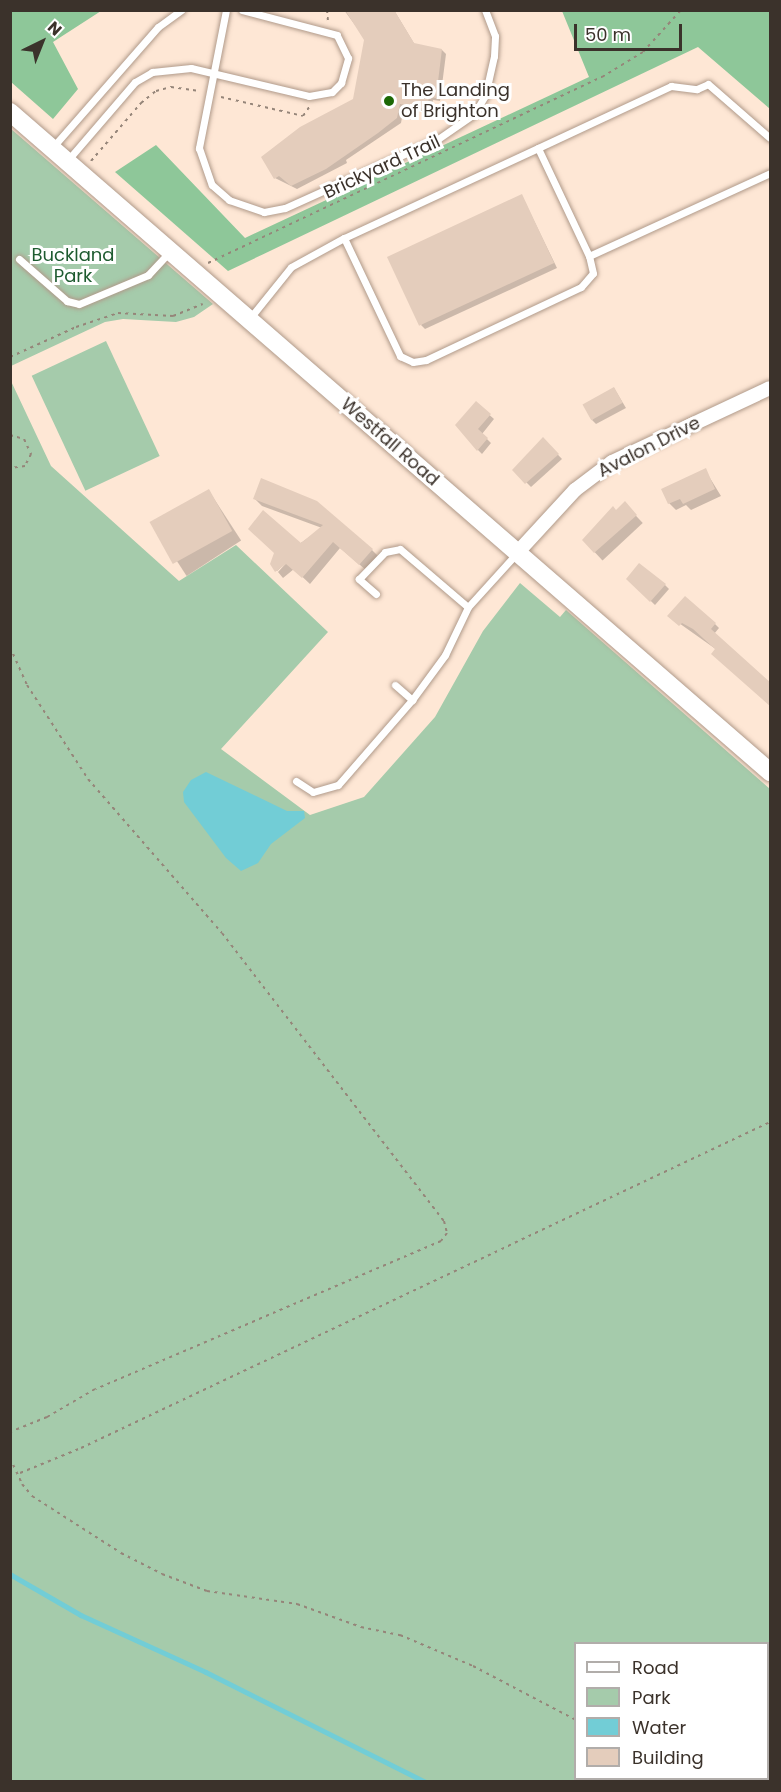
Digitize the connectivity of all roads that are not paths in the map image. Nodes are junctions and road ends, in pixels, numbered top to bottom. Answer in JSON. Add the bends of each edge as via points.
{"nodes":[{"id":1,"x":181,"y":10,"type":"edge"},
{"id":2,"x":226,"y":10,"type":"edge"},
{"id":3,"x":242,"y":10,"type":"edge"},
{"id":4,"x":485,"y":10,"type":"edge"},
{"id":5,"x":212,"y":72,"type":"junction"},
{"id":6,"x":10,"y":112,"type":"edge"},
{"id":7,"x":771,"y":138,"type":"edge"},
{"id":8,"x":52,"y":148,"type":"junction"},
{"id":9,"x":538,"y":148,"type":"junction"},
{"id":10,"x":67,"y":161,"type":"junction"},
{"id":11,"x":771,"y":173,"type":"edge"},
{"id":12,"x":344,"y":238,"type":"junction"},
{"id":13,"x":170,"y":251,"type":"junction"},
{"id":14,"x":589,"y":256,"type":"junction"},
{"id":15,"x":19,"y":259,"type":"dead end"},
{"id":16,"x":249,"y":319,"type":"junction"},
{"id":17,"x":771,"y":388,"type":"edge"},
{"id":18,"x":517,"y":553,"type":"junction"},
{"id":19,"x":376,"y":594,"type":"dead end"},
{"id":20,"x":468,"y":607,"type":"junction"},
{"id":21,"x":395,"y":686,"type":"dead end"},
{"id":22,"x":412,"y":700,"type":"junction"},
{"id":23,"x":771,"y":772,"type":"edge"},
{"id":24,"x":296,"y":781,"type":"dead end"}],
"edges":[{"from":1,"to":8,"type":"lane","via":[[158,27]]},
{"from":2,"to":5,"type":"lane"},
{"from":3,"to":5,"type":"lane","via":[[338,35],[348,57],[341,83],[332,92],[309,96]]},
{"from":4,"to":5,"type":"lane","via":[[495,36],[494,56],[485,96],[474,114],[438,139],[285,208],[248,210],[212,185],[199,148]]},
{"from":5,"to":10,"type":"lane","via":[[169,67],[135,82]]},
{"from":6,"to":8,"type":"street","name":"Westfall Road"},
{"from":7,"to":9,"type":"lane","via":[[708,84],[697,89],[670,86]]},
{"from":8,"to":10,"type":"street","name":"Westfall Road"},
{"from":9,"to":12,"type":"lane"},
{"from":9,"to":14,"type":"lane"},
{"from":10,"to":13,"type":"street","name":"Westfall Road"},
{"from":11,"to":14,"type":"lane"},
{"from":12,"to":14,"type":"lane","via":[[400,356],[413,362],[426,360],[581,287],[592,273]]},
{"from":12,"to":16,"type":"lane","via":[[291,267]]},
{"from":13,"to":15,"type":"lane","via":[[148,274],[79,304],[67,301]]},
{"from":13,"to":16,"type":"street","name":"Westfall Road"},
{"from":16,"to":18,"type":"street","name":"Westfall Road"},
{"from":17,"to":18,"type":"street","name":"Avalon Drive","via":[[612,462],[575,490]]},
{"from":18,"to":20,"type":"lane"},
{"from":18,"to":23,"type":"street","name":"Westfall Road"},
{"from":19,"to":20,"type":"lane","via":[[359,579],[385,552],[400,549]]},
{"from":20,"to":22,"type":"lane","via":[[446,655]]},
{"from":21,"to":22,"type":"lane"},
{"from":22,"to":24,"type":"lane","via":[[338,785],[313,792]]}]}
